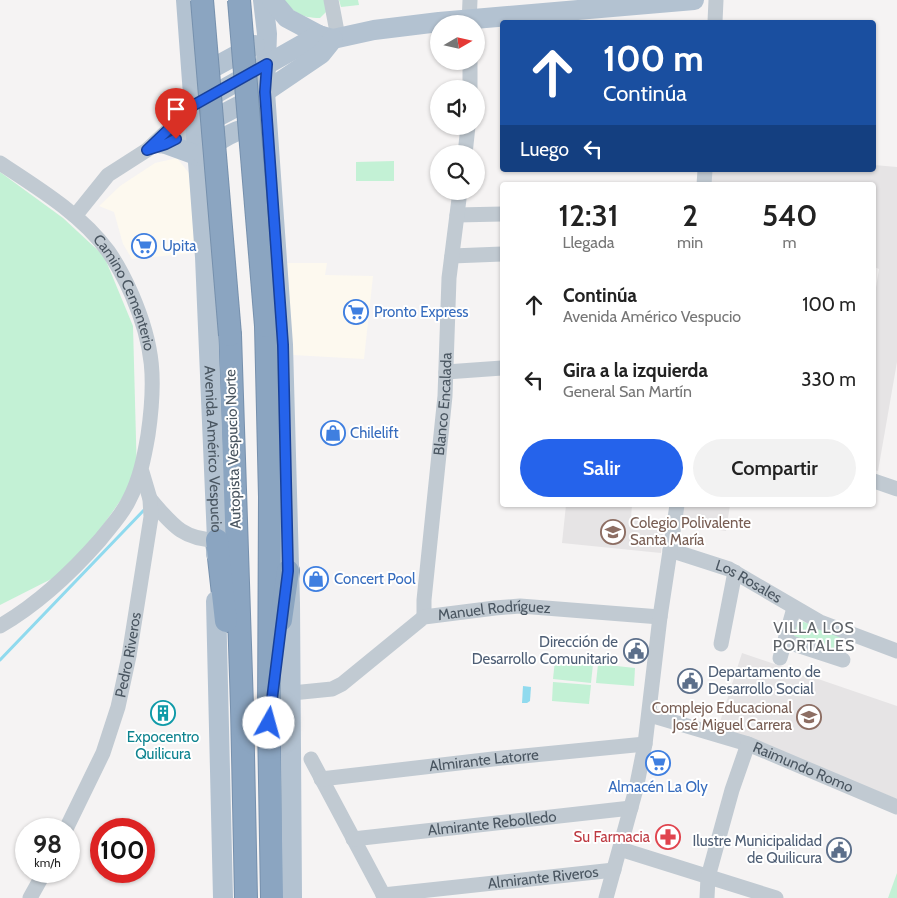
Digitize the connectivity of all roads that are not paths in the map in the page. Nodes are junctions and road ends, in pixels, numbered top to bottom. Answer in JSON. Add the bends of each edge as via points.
{"nodes":[{"id":1,"x":186,"y":0,"type":"edge"},
{"id":2,"x":202,"y":0,"type":"edge"},
{"id":3,"x":239,"y":0,"type":"edge"},
{"id":4,"x":263,"y":0,"type":"edge"},
{"id":5,"x":272,"y":0,"type":"edge"},
{"id":6,"x":331,"y":0,"type":"edge"},
{"id":7,"x":694,"y":0,"type":"edge"},
{"id":8,"x":716,"y":0,"type":"edge"},
{"id":9,"x":469,"y":14,"type":"edge"},
{"id":10,"x":715,"y":20,"type":"edge"},
{"id":11,"x":267,"y":34,"type":"junction"},
{"id":12,"x":330,"y":37,"type":"junction"},
{"id":13,"x":267,"y":64,"type":"junction"},
{"id":14,"x":192,"y":75,"type":"junction"},
{"id":15,"x":265,"y":92,"type":"junction"},
{"id":16,"x":194,"y":105,"type":"junction"},
{"id":17,"x":196,"y":128,"type":"junction"},
{"id":18,"x":268,"y":128,"type":"junction"},
{"id":19,"x":157,"y":147,"type":"junction"},
{"id":20,"x":199,"y":156,"type":"junction"},
{"id":21,"x":0,"y":163,"type":"edge"},
{"id":22,"x":459,"y":200,"type":"edge"},
{"id":23,"x":457,"y":214,"type":"junction"},
{"id":24,"x":500,"y":214,"type":"edge"},
{"id":25,"x":75,"y":216,"type":"junction"},
{"id":26,"x":500,"y":254,"type":"edge"},
{"id":27,"x":452,"y":256,"type":"junction"},
{"id":28,"x":500,"y":368,"type":"edge"},
{"id":29,"x":446,"y":372,"type":"junction"},
{"id":30,"x":142,"y":472,"type":"junction"},
{"id":31,"x":876,"y":482,"type":"edge"},
{"id":32,"x":897,"y":490,"type":"edge"},
{"id":33,"x":150,"y":499,"type":"junction"},
{"id":34,"x":677,"y":507,"type":"edge"},
{"id":35,"x":217,"y":540,"type":"junction"},
{"id":36,"x":670,"y":550,"type":"junction"},
{"id":37,"x":288,"y":571,"type":"junction"},
{"id":38,"x":735,"y":572,"type":"junction"},
{"id":39,"x":794,"y":608,"type":"junction"},
{"id":40,"x":424,"y":617,"type":"junction"},
{"id":41,"x":660,"y":617,"type":"junction"},
{"id":42,"x":0,"y":626,"type":"edge"},
{"id":43,"x":852,"y":634,"type":"junction"},
{"id":44,"x":785,"y":641,"type":"junction"},
{"id":45,"x":721,"y":644,"type":"dead end"},
{"id":46,"x":897,"y":651,"type":"edge"},
{"id":47,"x":780,"y":658,"type":"dead end"},
{"id":48,"x":292,"y":693,"type":"junction"},
{"id":49,"x":242,"y":707,"type":"junction"},
{"id":50,"x":650,"y":715,"type":"junction"},
{"id":51,"x":269,"y":723,"type":"junction"},
{"id":52,"x":646,"y":744,"type":"junction"},
{"id":53,"x":748,"y":744,"type":"junction"},
{"id":54,"x":311,"y":759,"type":"dead end"},
{"id":55,"x":321,"y":779,"type":"junction"},
{"id":56,"x":897,"y":807,"type":"edge"},
{"id":57,"x":631,"y":808,"type":"junction"},
{"id":58,"x":71,"y":818,"type":"edge"},
{"id":59,"x":352,"y":839,"type":"junction"},
{"id":60,"x":620,"y":849,"type":"junction"},
{"id":61,"x":614,"y":870,"type":"junction"},
{"id":62,"x":708,"y":877,"type":"junction"},
{"id":63,"x":38,"y":883,"type":"edge"},
{"id":64,"x":384,"y":897,"type":"edge"},
{"id":65,"x":30,"y":898,"type":"edge"},
{"id":66,"x":223,"y":898,"type":"edge"},
{"id":67,"x":246,"y":898,"type":"edge"},
{"id":68,"x":272,"y":898,"type":"edge"},
{"id":69,"x":292,"y":898,"type":"edge"},
{"id":70,"x":606,"y":898,"type":"edge"},
{"id":71,"x":706,"y":898,"type":"edge"},
{"id":72,"x":776,"y":898,"type":"edge"}],
"edges":[{"from":1,"to":14,"type":"main road","name":"Avenida Américo Vespucio"},
{"from":2,"to":49,"type":"highway","name":"Autopista Vespucio Norte","bridge":true,"via":[[230,335]]},
{"from":3,"to":51,"type":"highway","bridge":true,"via":[[266,326],[270,497]]},
{"from":4,"to":11,"type":"main road"},
{"from":5,"to":12,"type":"main road","via":[[287,18]]},
{"from":6,"to":12,"type":"street"},
{"from":7,"to":9,"type":"main road"},
{"from":8,"to":10,"type":"street"},
{"from":9,"to":12,"type":"main road"},
{"from":11,"to":13,"type":"main road"},
{"from":11,"to":14,"type":"main road","via":[[252,47],[209,70]]},
{"from":12,"to":13,"type":"main road"},
{"from":12,"to":15,"type":"main road","via":[[321,54]]},
{"from":13,"to":15,"type":"main road"},
{"from":13,"to":16,"type":"main road"},
{"from":14,"to":16,"type":"main road","name":"Avenida Américo Vespucio"},
{"from":15,"to":17,"type":"main road"},
{"from":15,"to":18,"type":"main road"},
{"from":16,"to":17,"type":"main road","name":"Avenida Américo Vespucio"},
{"from":16,"to":19,"type":"street"},
{"from":17,"to":19,"type":"street"},
{"from":17,"to":20,"type":"main road","name":"Avenida Américo Vespucio"},
{"from":18,"to":20,"type":"main road","via":[[249,127],[213,144]]},
{"from":18,"to":37,"type":"main road","via":[[283,345]]},
{"from":19,"to":20,"type":"main road"},
{"from":19,"to":25,"type":"street","via":[[108,175]]},
{"from":20,"to":35,"type":"main road","name":"Avenida Américo Vespucio"},
{"from":21,"to":25,"type":"street","name":"Camino Cementerio"},
{"from":22,"to":23,"type":"street","name":"Blanco Encalada"},
{"from":23,"to":24,"type":"street"},
{"from":23,"to":27,"type":"street","name":"Blanco Encalada"},
{"from":25,"to":30,"type":"street","name":"Camino Cementerio","via":[[115,261],[146,331],[152,360],[153,392]]},
{"from":26,"to":27,"type":"street"},
{"from":27,"to":29,"type":"street","name":"Blanco Encalada"},
{"from":28,"to":29,"type":"street"},
{"from":29,"to":40,"type":"street","name":"Blanco Encalada"},
{"from":30,"to":33,"type":"street","name":"Pedro Riveros"},
{"from":30,"to":42,"type":"street","via":[[129,501],[91,550],[35,604]]},
{"from":31,"to":32,"type":"street"},
{"from":33,"to":35,"type":"street","via":[[185,534]]},
{"from":33,"to":58,"type":"street","name":"Pedro Riveros","via":[[148,537],[118,707],[103,753]]},
{"from":34,"to":36,"type":"street"},
{"from":35,"to":49,"type":"highway","via":[[227,631]]},
{"from":35,"to":66,"type":"main road","name":"Avenida Américo Vespucio","via":[[215,593]]},
{"from":36,"to":38,"type":"street","name":"Los Rosales"},
{"from":36,"to":41,"type":"street"},
{"from":37,"to":48,"type":"main road"},
{"from":37,"to":51,"type":"highway"},
{"from":38,"to":39,"type":"street","name":"Los Rosales"},
{"from":38,"to":45,"type":"street"},
{"from":39,"to":43,"type":"street","name":"Los Rosales"},
{"from":39,"to":44,"type":"street"},
{"from":40,"to":41,"type":"street","name":"Manuel Rodríguez","via":[[520,606]]},
{"from":40,"to":48,"type":"street","name":"Manuel Rodríguez","via":[[342,684],[332,689]]},
{"from":41,"to":50,"type":"street"},
{"from":43,"to":44,"type":"street","via":[[842,663]]},
{"from":43,"to":46,"type":"street","name":"Los Rosales"},
{"from":44,"to":47,"type":"street"},
{"from":48,"to":69,"type":"main road"},
{"from":49,"to":67,"type":"highway","name":"Autopista Vespucio Norte"},
{"from":50,"to":52,"type":"street"},
{"from":50,"to":53,"type":"street","name":"Raimundo Romo"},
{"from":51,"to":68,"type":"highway"},
{"from":52,"to":55,"type":"street","name":"Almirante Latorre"},
{"from":52,"to":57,"type":"street"},
{"from":53,"to":56,"type":"street","name":"Raimundo Romo"},
{"from":53,"to":62,"type":"street"},
{"from":54,"to":55,"type":"street"},
{"from":55,"to":59,"type":"street"},
{"from":57,"to":59,"type":"street","name":"Almirante Rebolledo"},
{"from":57,"to":60,"type":"street"},
{"from":59,"to":64,"type":"street"},
{"from":60,"to":61,"type":"street"},
{"from":60,"to":62,"type":"street"},
{"from":61,"to":64,"type":"street","name":"Almirante Riveros"},
{"from":61,"to":70,"type":"street"},
{"from":62,"to":71,"type":"street"},
{"from":62,"to":72,"type":"street"},
{"from":63,"to":65,"type":"street"}]}
